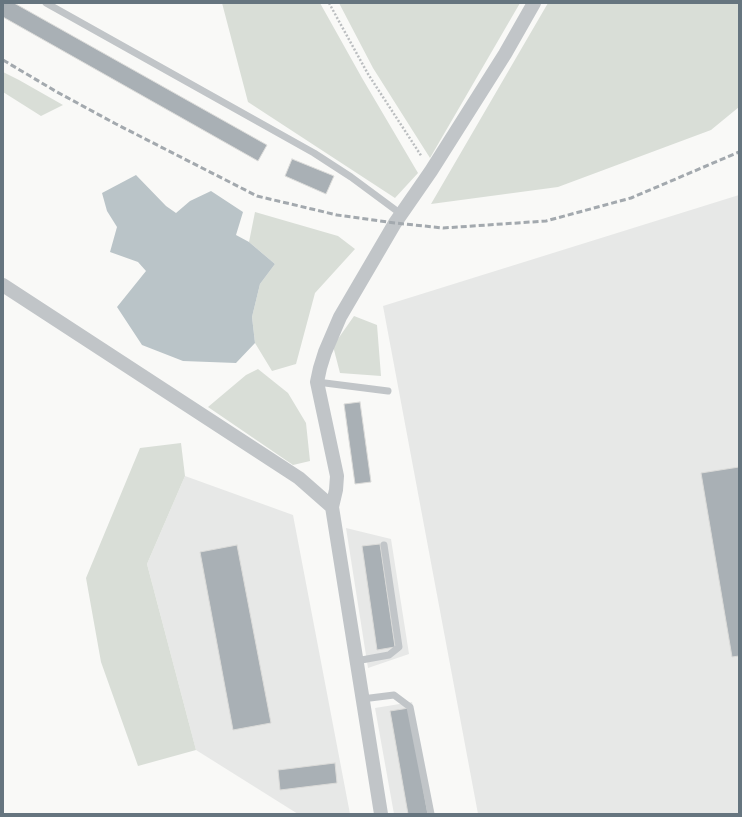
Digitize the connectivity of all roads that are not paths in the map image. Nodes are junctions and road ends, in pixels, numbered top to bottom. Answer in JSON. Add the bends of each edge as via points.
{"nodes":[{"id":1,"x":46,"y":3,"type":"edge"},
{"id":2,"x":534,"y":3,"type":"edge"},
{"id":3,"x":401,"y":214,"type":"junction"},
{"id":4,"x":3,"y":285,"type":"edge"},
{"id":5,"x":317,"y":382,"type":"junction"},
{"id":6,"x":388,"y":392,"type":"dead end"},
{"id":7,"x":332,"y":507,"type":"junction"},
{"id":8,"x":384,"y":545,"type":"dead end"},
{"id":9,"x":356,"y":661,"type":"junction"},
{"id":10,"x":362,"y":699,"type":"junction"},
{"id":11,"x":381,"y":814,"type":"edge"},
{"id":12,"x":431,"y":814,"type":"edge"}],
"edges":[{"from":1,"to":3,"type":"lane","via":[[314,153]]},
{"from":2,"to":3,"type":"street","via":[[505,54]]},
{"from":3,"to":5,"type":"street","via":[[340,317]]},
{"from":4,"to":7,"type":"street","via":[[299,478]]},
{"from":5,"to":6,"type":"lane"},
{"from":5,"to":7,"type":"street","via":[[337,476]]},
{"from":7,"to":9,"type":"street"},
{"from":8,"to":9,"type":"lane","via":[[399,647],[389,655]]},
{"from":9,"to":10,"type":"street"},
{"from":10,"to":11,"type":"street"},
{"from":10,"to":12,"type":"lane","via":[[394,695],[410,706]]}]}
